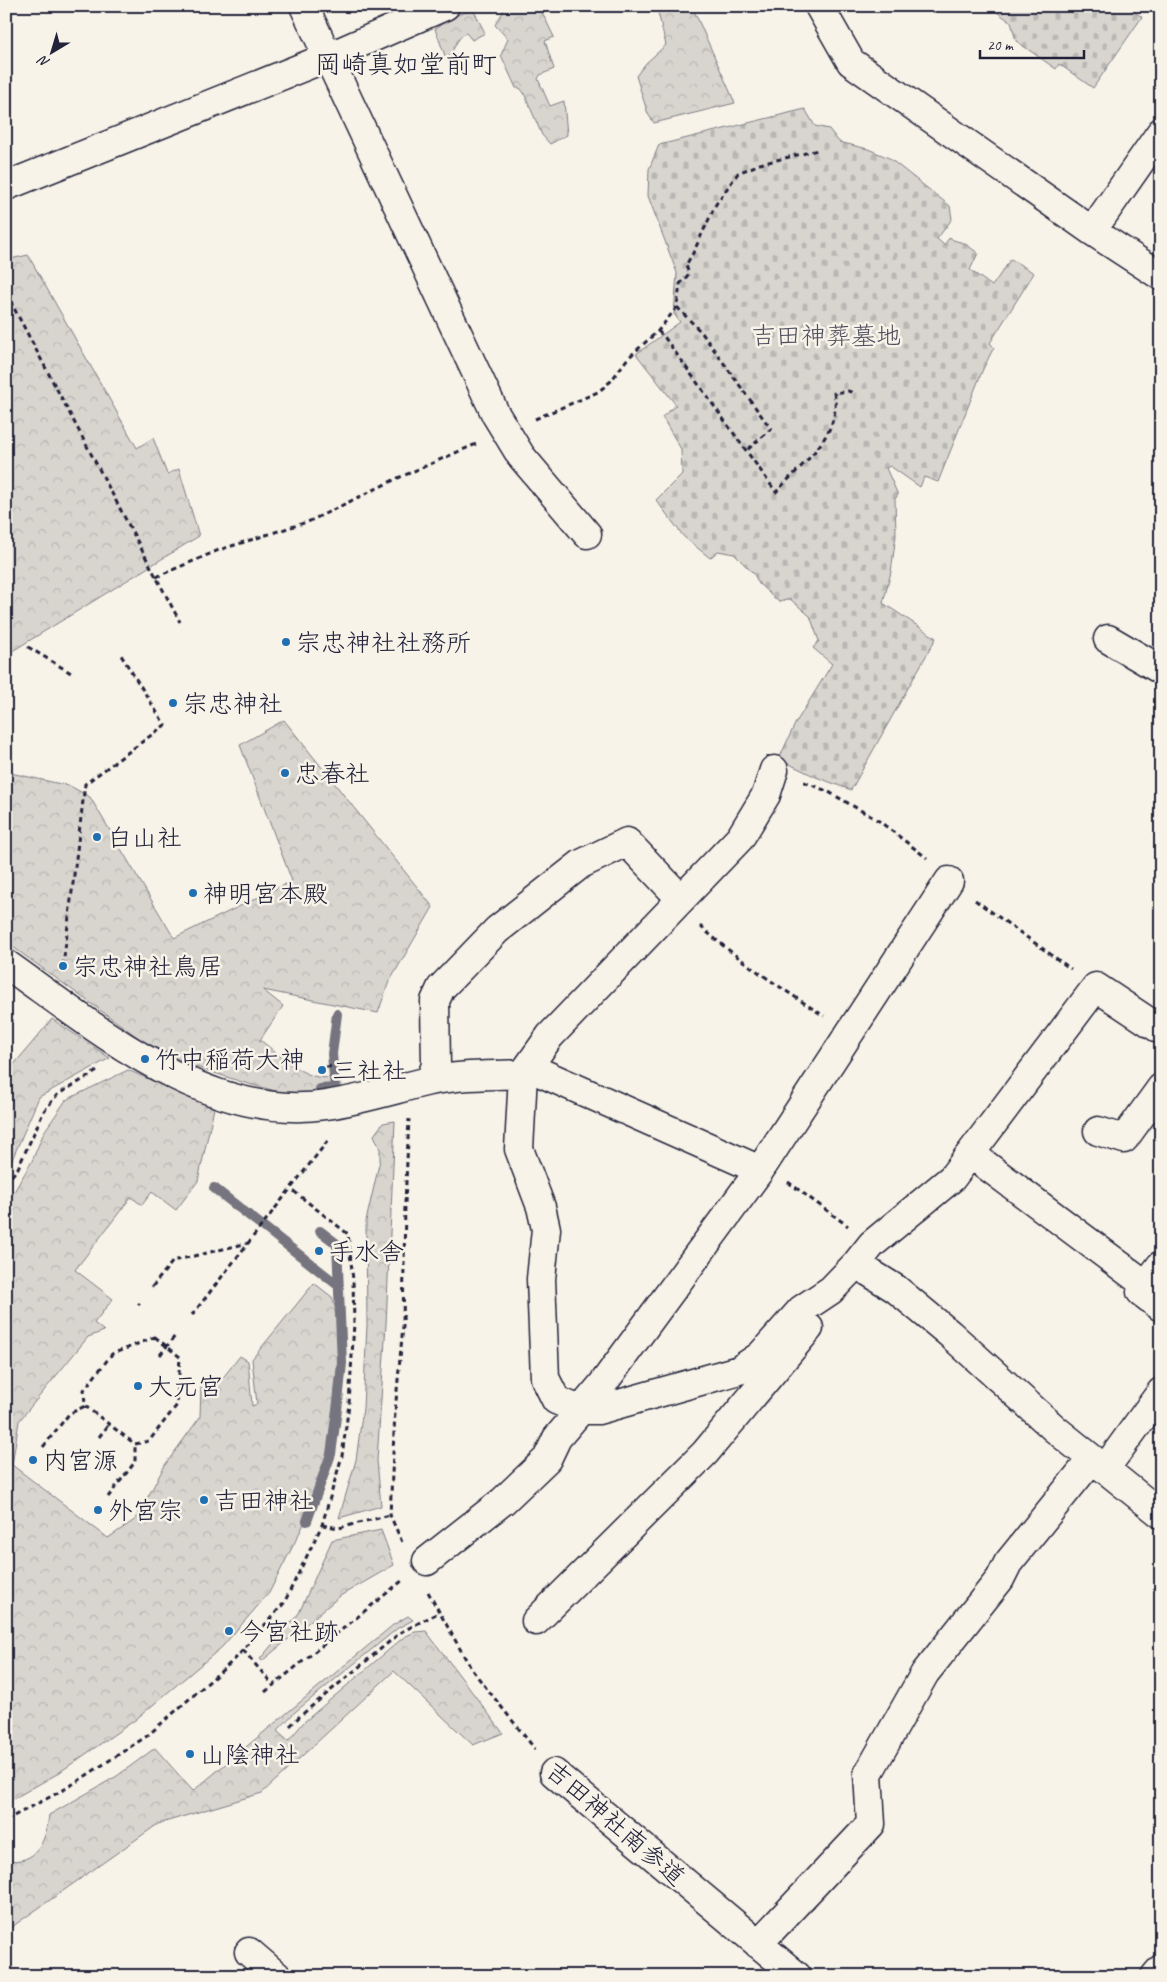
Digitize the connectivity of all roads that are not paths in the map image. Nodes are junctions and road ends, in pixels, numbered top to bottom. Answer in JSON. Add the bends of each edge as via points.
{"nodes":[{"id":1,"x":304,"y":6,"type":"edge"},
{"id":2,"x":445,"y":6,"type":"edge"},
{"id":3,"x":819,"y":6,"type":"edge"},
{"id":4,"x":328,"y":57,"type":"junction"},
{"id":5,"x":1161,"y":132,"type":"edge"},
{"id":6,"x":6,"y":186,"type":"edge"},
{"id":7,"x":1092,"y":231,"type":"junction"},
{"id":8,"x":1161,"y":276,"type":"edge"},
{"id":9,"x":587,"y":534,"type":"dead end"},
{"id":10,"x":1108,"y":639,"type":"dead end"},
{"id":11,"x":1161,"y":670,"type":"edge"},
{"id":12,"x":774,"y":770,"type":"road end"},
{"id":13,"x":941,"y":872,"type":"road end"},
{"id":14,"x":678,"y":902,"type":"junction"},
{"id":15,"x":6,"y":964,"type":"edge"},
{"id":16,"x":1161,"y":1030,"type":"edge"},
{"id":17,"x":526,"y":1071,"type":"junction"},
{"id":18,"x":420,"y":1084,"type":"junction"},
{"id":19,"x":1161,"y":1088,"type":"edge"},
{"id":20,"x":1098,"y":1131,"type":"dead end"},
{"id":21,"x":971,"y":1154,"type":"junction"},
{"id":22,"x":760,"y":1170,"type":"junction"},
{"id":23,"x":864,"y":1254,"type":"junction"},
{"id":24,"x":1156,"y":1286,"type":"edge"},
{"id":25,"x":831,"y":1290,"type":"junction"},
{"id":26,"x":1161,"y":1392,"type":"edge"},
{"id":27,"x":580,"y":1410,"type":"junction"},
{"id":28,"x":1098,"y":1464,"type":"junction"},
{"id":29,"x":1161,"y":1514,"type":"edge"},
{"id":30,"x":420,"y":1575,"type":"road end"},
{"id":31,"x":536,"y":1621,"type":"dead end"},
{"id":32,"x":554,"y":1773,"type":"road end"},
{"id":33,"x":758,"y":1944,"type":"junction"},
{"id":34,"x":249,"y":1952,"type":"dead end"},
{"id":35,"x":1161,"y":1969,"type":"edge"},
{"id":36,"x":277,"y":1976,"type":"edge"},
{"id":37,"x":797,"y":1976,"type":"edge"},
{"id":38,"x":1155,"y":1976,"type":"edge"}],
"edges":[{"from":1,"to":4,"type":"street"},
{"from":2,"to":4,"type":"street"},
{"from":3,"to":7,"type":"street","via":[[852,62]]},
{"from":4,"to":6,"type":"street"},
{"from":4,"to":9,"type":"street","via":[[496,416],[520,456]]},
{"from":5,"to":7,"type":"street"},
{"from":7,"to":8,"type":"street"},
{"from":10,"to":11,"type":"street"},
{"from":12,"to":14,"type":"street","via":[[766,795],[740,838]]},
{"from":13,"to":22,"type":"street","via":[[850,1032]]},
{"from":14,"to":17,"type":"street","via":[[550,1036]]},
{"from":14,"to":18,"type":"street","via":[[628,842],[581,864],[497,930],[441,988],[435,1001],[436,1065]]},
{"from":15,"to":18,"type":"street","via":[[131,1051],[185,1080],[244,1102],[286,1109],[326,1106]]},
{"from":16,"to":21,"type":"street","via":[[1096,987]]},
{"from":17,"to":18,"type":"street"},
{"from":17,"to":22,"type":"street"},
{"from":17,"to":27,"type":"street","via":[[518,1149],[541,1207],[546,1229],[541,1279],[545,1378],[556,1400]]},
{"from":19,"to":20,"type":"street","via":[[1124,1139]]},
{"from":21,"to":23,"type":"street","via":[[952,1178]]},
{"from":21,"to":24,"type":"street"},
{"from":22,"to":27,"type":"street","via":[[602,1385]]},
{"from":23,"to":25,"type":"street"},
{"from":23,"to":28,"type":"street","via":[[896,1289]]},
{"from":25,"to":27,"type":"street","via":[[801,1310],[760,1356],[740,1370],[616,1406]]},
{"from":25,"to":31,"type":"street","via":[[807,1332],[705,1453]]},
{"from":26,"to":28,"type":"street"},
{"from":27,"to":30,"type":"street","via":[[557,1438],[547,1459]]},
{"from":28,"to":29,"type":"street"},
{"from":28,"to":33,"type":"street","via":[[1008,1563],[1000,1578],[925,1673],[868,1774],[871,1824]]},
{"from":32,"to":33,"type":"street","name":"吉田神社南参道"},
{"from":33,"to":37,"type":"street","name":"吉田神社南参道"},
{"from":34,"to":36,"type":"street"},
{"from":35,"to":38,"type":"street"}]}
